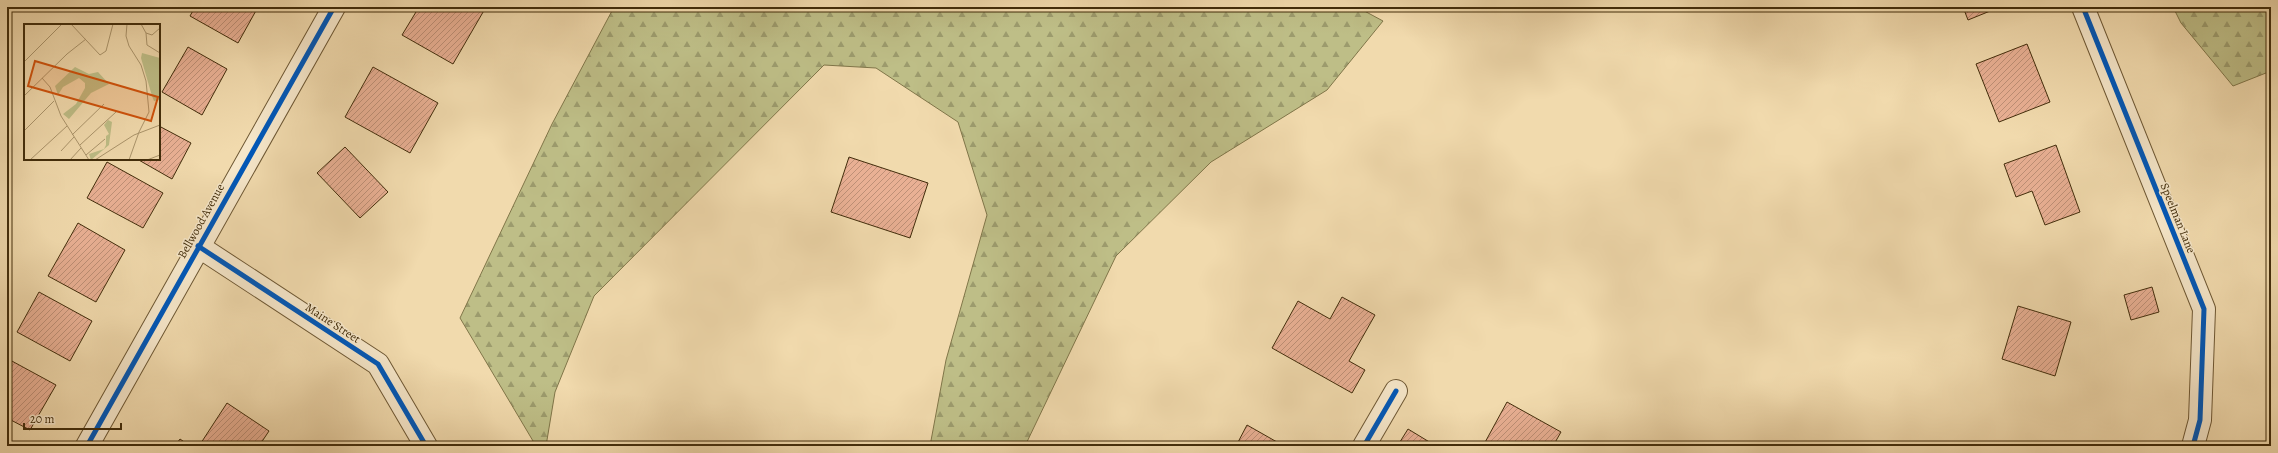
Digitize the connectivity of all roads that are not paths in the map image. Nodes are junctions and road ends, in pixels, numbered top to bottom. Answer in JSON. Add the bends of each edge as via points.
{"nodes":[{"id":1,"x":334,"y":7,"type":"edge"},
{"id":2,"x":2083,"y":7,"type":"edge"},
{"id":3,"x":198,"y":246,"type":"junction"},
{"id":4,"x":1396,"y":391,"type":"dead end"},
{"id":5,"x":87,"y":446,"type":"edge"},
{"id":6,"x":426,"y":446,"type":"edge"},
{"id":7,"x":1364,"y":446,"type":"edge"},
{"id":8,"x":2193,"y":446,"type":"edge"}],
"edges":[{"from":1,"to":3,"type":"street","name":"Bellwood Avenue"},
{"from":2,"to":8,"type":"street","name":"Speelman Lane","via":[[2204,309],[2200,420]]},
{"from":3,"to":5,"type":"street","name":"Bellwood Avenue"},
{"from":3,"to":6,"type":"street","name":"Maine Street","via":[[378,364]]},
{"from":4,"to":7,"type":"street"}]}
